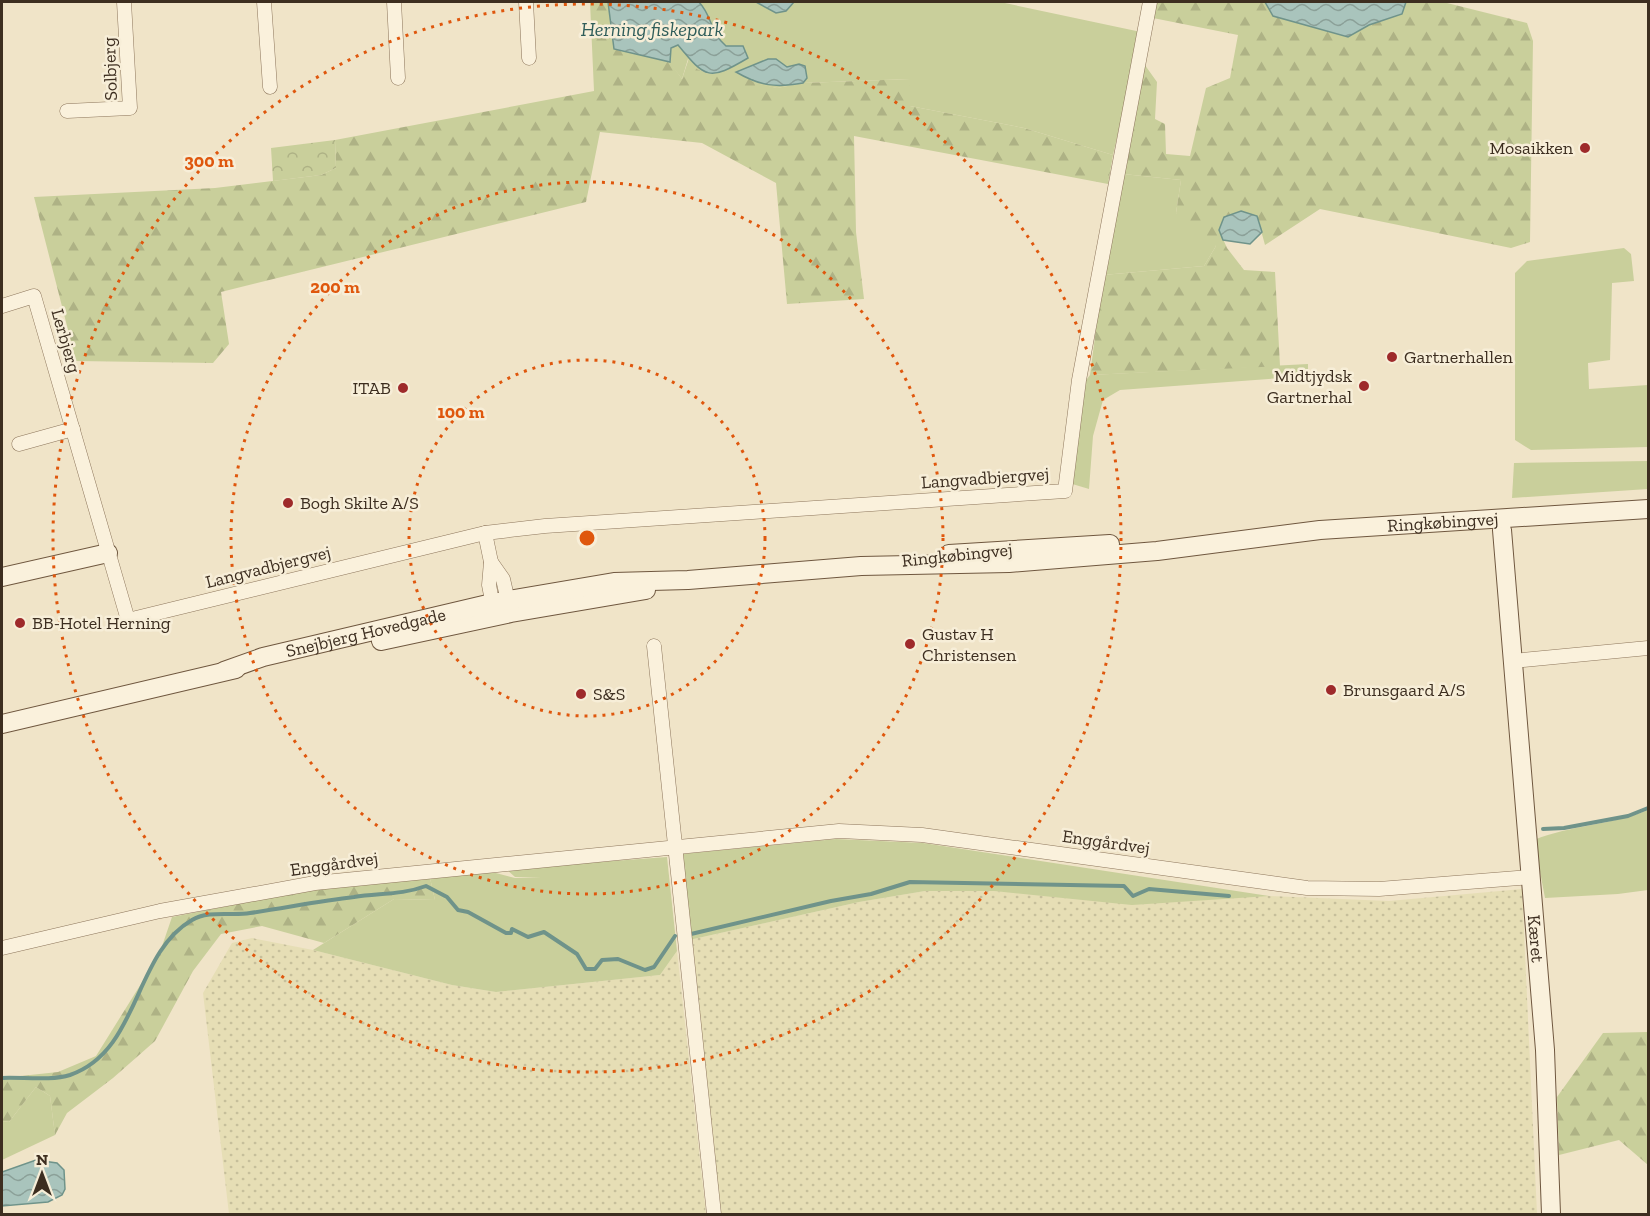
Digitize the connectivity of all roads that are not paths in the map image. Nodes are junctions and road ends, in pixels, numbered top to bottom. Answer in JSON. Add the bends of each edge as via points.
{"nodes":[{"id":1,"x":124,"y":2,"type":"edge"},
{"id":2,"x":264,"y":2,"type":"edge"},
{"id":3,"x":394,"y":2,"type":"edge"},
{"id":4,"x":526,"y":2,"type":"edge"},
{"id":5,"x":1150,"y":2,"type":"edge"},
{"id":6,"x":529,"y":58,"type":"dead end"},
{"id":7,"x":398,"y":78,"type":"dead end"},
{"id":8,"x":270,"y":87,"type":"dead end"},
{"id":9,"x":67,"y":111,"type":"dead end"},
{"id":10,"x":2,"y":306,"type":"edge"},
{"id":11,"x":73,"y":429,"type":"junction"},
{"id":12,"x":20,"y":444,"type":"dead end"},
{"id":13,"x":1648,"y":509,"type":"edge"},
{"id":14,"x":1648,"y":521,"type":"edge"},
{"id":15,"x":1502,"y":530,"type":"junction"},
{"id":16,"x":485,"y":533,"type":"junction"},
{"id":17,"x":1238,"y":542,"type":"junction"},
{"id":18,"x":108,"y":553,"type":"junction"},
{"id":19,"x":491,"y":562,"type":"junction"},
{"id":20,"x":2,"y":577,"type":"edge"},
{"id":21,"x":688,"y":580,"type":"junction"},
{"id":22,"x":502,"y":604,"type":"junction"},
{"id":23,"x":654,"y":646,"type":"dead end"},
{"id":24,"x":1648,"y":648,"type":"edge"},
{"id":25,"x":1512,"y":661,"type":"junction"},
{"id":26,"x":2,"y":724,"type":"edge"},
{"id":27,"x":675,"y":846,"type":"junction"},
{"id":28,"x":1532,"y":877,"type":"junction"},
{"id":29,"x":2,"y":948,"type":"edge"},
{"id":30,"x":714,"y":1215,"type":"edge"},
{"id":31,"x":1551,"y":1215,"type":"edge"}],
"edges":[{"from":1,"to":9,"type":"street","name":"Solbjerg","via":[[130,108]]},
{"from":2,"to":8,"type":"street"},
{"from":3,"to":7,"type":"street"},
{"from":4,"to":6,"type":"street"},
{"from":5,"to":16,"type":"street","name":"Langvadbjergvej","via":[[1081,368],[1065,491]]},
{"from":10,"to":11,"type":"street","name":"Lerbjerg","via":[[34,296]]},
{"from":11,"to":12,"type":"street"},
{"from":11,"to":18,"type":"street","name":"Lerbjerg"},
{"from":13,"to":17,"type":"street","name":"Ringkøbingvej","via":[[1320,530]]},
{"from":14,"to":15,"type":"street","name":"Ringkøbingvej"},
{"from":15,"to":17,"type":"street","name":"Ringkøbingvej","via":[[1306,543]]},
{"from":15,"to":25,"type":"street","name":"Kæret"},
{"from":16,"to":18,"type":"street","name":"Langvadbjergvej","via":[[128,620]]},
{"from":16,"to":19,"type":"street"},
{"from":17,"to":21,"type":"street","name":"Ringkøbingvej","via":[[1100,557],[861,566]]},
{"from":18,"to":20,"type":"street"},
{"from":19,"to":22,"type":"street","via":[[503,579]]},
{"from":19,"to":22,"type":"street","via":[[489,585]]},
{"from":21,"to":22,"type":"street","name":"Ringkøbingvej"},
{"from":21,"to":22,"type":"street","name":"Ringkøbingvej","via":[[599,584]]},
{"from":22,"to":26,"type":"street","name":"Snejbjerg Hovedgade","via":[[263,657],[224,671]]},
{"from":23,"to":27,"type":"street"},
{"from":24,"to":25,"type":"street"},
{"from":25,"to":28,"type":"street","name":"Kæret"},
{"from":27,"to":28,"type":"street","name":"Enggårdvej","via":[[839,831],[922,835],[1307,888],[1378,889]]},
{"from":27,"to":29,"type":"street","name":"Enggårdvej","via":[[315,883],[160,911]]},
{"from":27,"to":30,"type":"street"},
{"from":28,"to":31,"type":"street","name":"Kæret","via":[[1545,1050]]}]}
